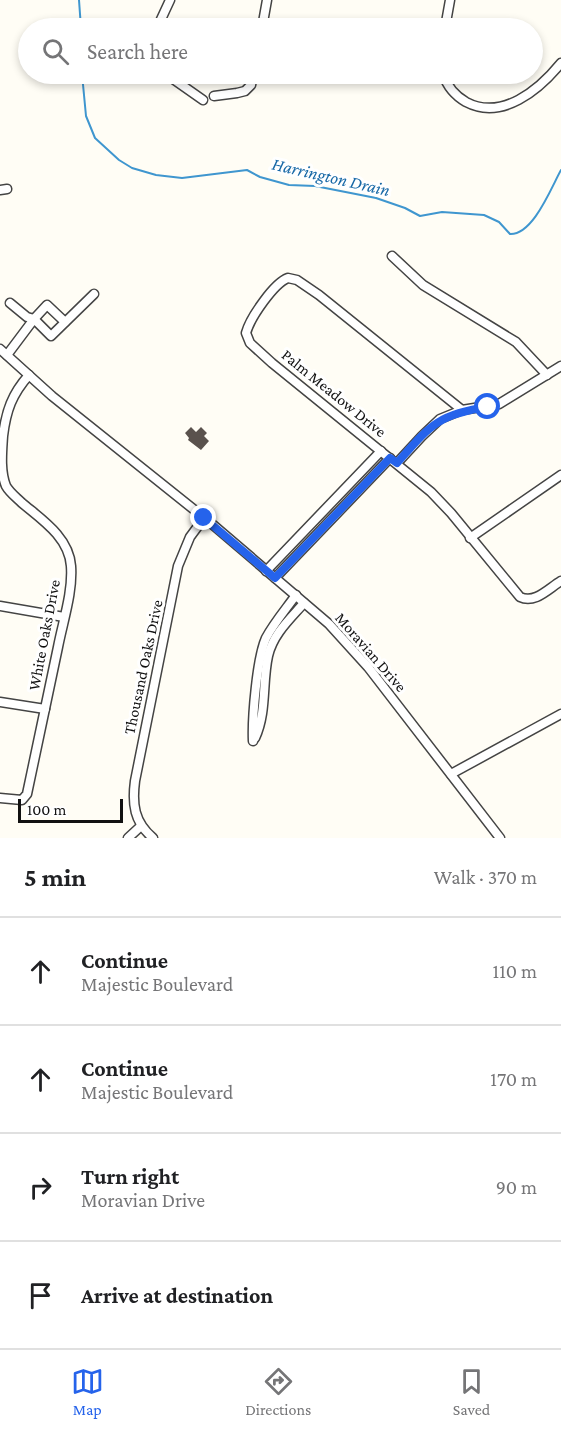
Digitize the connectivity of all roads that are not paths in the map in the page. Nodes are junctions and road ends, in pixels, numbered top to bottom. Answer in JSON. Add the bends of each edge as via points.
{"nodes":[{"id":1,"x":170,"y":0,"type":"edge"},
{"id":2,"x":267,"y":0,"type":"edge"},
{"id":3,"x":450,"y":0,"type":"edge"},
{"id":4,"x":162,"y":18,"type":"edge"},
{"id":5,"x":263,"y":18,"type":"edge"},
{"id":6,"x":447,"y":18,"type":"edge"},
{"id":7,"x":561,"y":63,"type":"edge"},
{"id":8,"x":543,"y":82,"type":"edge"},
{"id":9,"x":180,"y":84,"type":"edge"},
{"id":10,"x":251,"y":84,"type":"edge"},
{"id":11,"x":449,"y":84,"type":"edge"},
{"id":12,"x":540,"y":84,"type":"edge"},
{"id":13,"x":214,"y":96,"type":"dead end"},
{"id":14,"x":203,"y":100,"type":"dead end"},
{"id":15,"x":392,"y":256,"type":"dead end"},
{"id":16,"x":94,"y":294,"type":"dead end"},
{"id":17,"x":10,"y":303,"type":"dead end"},
{"id":18,"x":34,"y":319,"type":"junction"},
{"id":19,"x":65,"y":322,"type":"junction"},
{"id":20,"x":3,"y":352,"type":"edge"},
{"id":21,"x":561,"y":366,"type":"edge"},
{"id":22,"x":29,"y":375,"type":"junction"},
{"id":23,"x":547,"y":375,"type":"junction"},
{"id":24,"x":462,"y":410,"type":"junction"},
{"id":25,"x":381,"y":451,"type":"junction"},
{"id":26,"x":394,"y":461,"type":"junction"},
{"id":27,"x":561,"y":475,"type":"edge"},
{"id":28,"x":325,"y":510,"type":"junction"},
{"id":29,"x":204,"y":518,"type":"junction"},
{"id":30,"x":333,"y":518,"type":"junction"},
{"id":31,"x":470,"y":538,"type":"junction"},
{"id":32,"x":266,"y":571,"type":"junction"},
{"id":33,"x":275,"y":578,"type":"junction"},
{"id":34,"x":561,"y":581,"type":"edge"},
{"id":35,"x":296,"y":596,"type":"junction"},
{"id":36,"x":304,"y":603,"type":"junction"},
{"id":37,"x":0,"y":606,"type":"edge"},
{"id":38,"x":64,"y":616,"type":"junction"},
{"id":39,"x":282,"y":622,"type":"junction"},
{"id":40,"x":260,"y":699,"type":"dead end"},
{"id":41,"x":0,"y":702,"type":"edge"},
{"id":42,"x":45,"y":709,"type":"junction"},
{"id":43,"x":561,"y":714,"type":"edge"},
{"id":44,"x":451,"y":774,"type":"junction"},
{"id":45,"x":0,"y":798,"type":"edge"},
{"id":46,"x":141,"y":826,"type":"junction"},
{"id":47,"x":128,"y":838,"type":"edge"},
{"id":48,"x":153,"y":838,"type":"edge"},
{"id":49,"x":500,"y":838,"type":"edge"}],
"edges":[{"from":1,"to":4,"type":"street"},
{"from":2,"to":5,"type":"street"},
{"from":3,"to":6,"type":"street"},
{"from":7,"to":8,"type":"street"},
{"from":9,"to":14,"type":"street"},
{"from":10,"to":13,"type":"street","via":[[244,91]]},
{"from":11,"to":12,"type":"street","via":[[454,93],[472,105],[498,107],[517,101]]},
{"from":15,"to":23,"type":"street","via":[[423,285],[516,342]]},
{"from":16,"to":19,"type":"street"},
{"from":17,"to":18,"type":"street"},
{"from":18,"to":19,"type":"street","via":[[51,336]]},
{"from":18,"to":19,"type":"street","via":[[47,305]]},
{"from":18,"to":20,"type":"street"},
{"from":20,"to":22,"type":"street","name":"Moravian Drive"},
{"from":21,"to":23,"type":"street"},
{"from":22,"to":29,"type":"street","name":"Moravian Drive"},
{"from":22,"to":38,"type":"street","name":"White Oaks Drive","via":[[15,391],[7,410],[3,474],[11,494],[56,533],[68,552],[71,572]]},
{"from":23,"to":24,"type":"street","via":[[499,404]]},
{"from":24,"to":25,"type":"street","name":"Palm Meadow Drive","via":[[319,295],[297,280],[284,280],[251,319],[246,333],[250,343]]},
{"from":24,"to":26,"type":"street","via":[[436,422]]},
{"from":25,"to":26,"type":"street","name":"Palm Meadow Drive"},
{"from":25,"to":28,"type":"street"},
{"from":26,"to":30,"type":"street"},
{"from":26,"to":31,"type":"street","name":"Palm Meadow Drive","via":[[443,503]]},
{"from":27,"to":31,"type":"street"},
{"from":28,"to":30,"type":"street"},
{"from":28,"to":32,"type":"street"},
{"from":29,"to":32,"type":"street","name":"Moravian Drive"},
{"from":29,"to":46,"type":"street","name":"Thousand Oaks Drive","via":[[190,537],[178,566],[133,793]]},
{"from":30,"to":33,"type":"street"},
{"from":31,"to":34,"type":"street","name":"Palm Meadow Drive","via":[[525,600],[534,599]]},
{"from":32,"to":33,"type":"street","name":"Moravian Drive"},
{"from":33,"to":35,"type":"street","name":"Moravian Drive"},
{"from":35,"to":36,"type":"street","name":"Moravian Drive"},
{"from":35,"to":39,"type":"street"},
{"from":36,"to":39,"type":"street"},
{"from":36,"to":44,"type":"street","name":"Moravian Drive","via":[[362,659]]},
{"from":37,"to":38,"type":"street"},
{"from":38,"to":42,"type":"street","name":"White Oaks Drive"},
{"from":39,"to":40,"type":"street","via":[[266,638],[261,654]]},
{"from":41,"to":42,"type":"street"},
{"from":42,"to":45,"type":"street","name":"White Oaks Drive","via":[[27,794],[22,800]]},
{"from":43,"to":44,"type":"street"},
{"from":44,"to":49,"type":"street","name":"Moravian Drive"},
{"from":46,"to":47,"type":"street"},
{"from":46,"to":48,"type":"street"}]}
